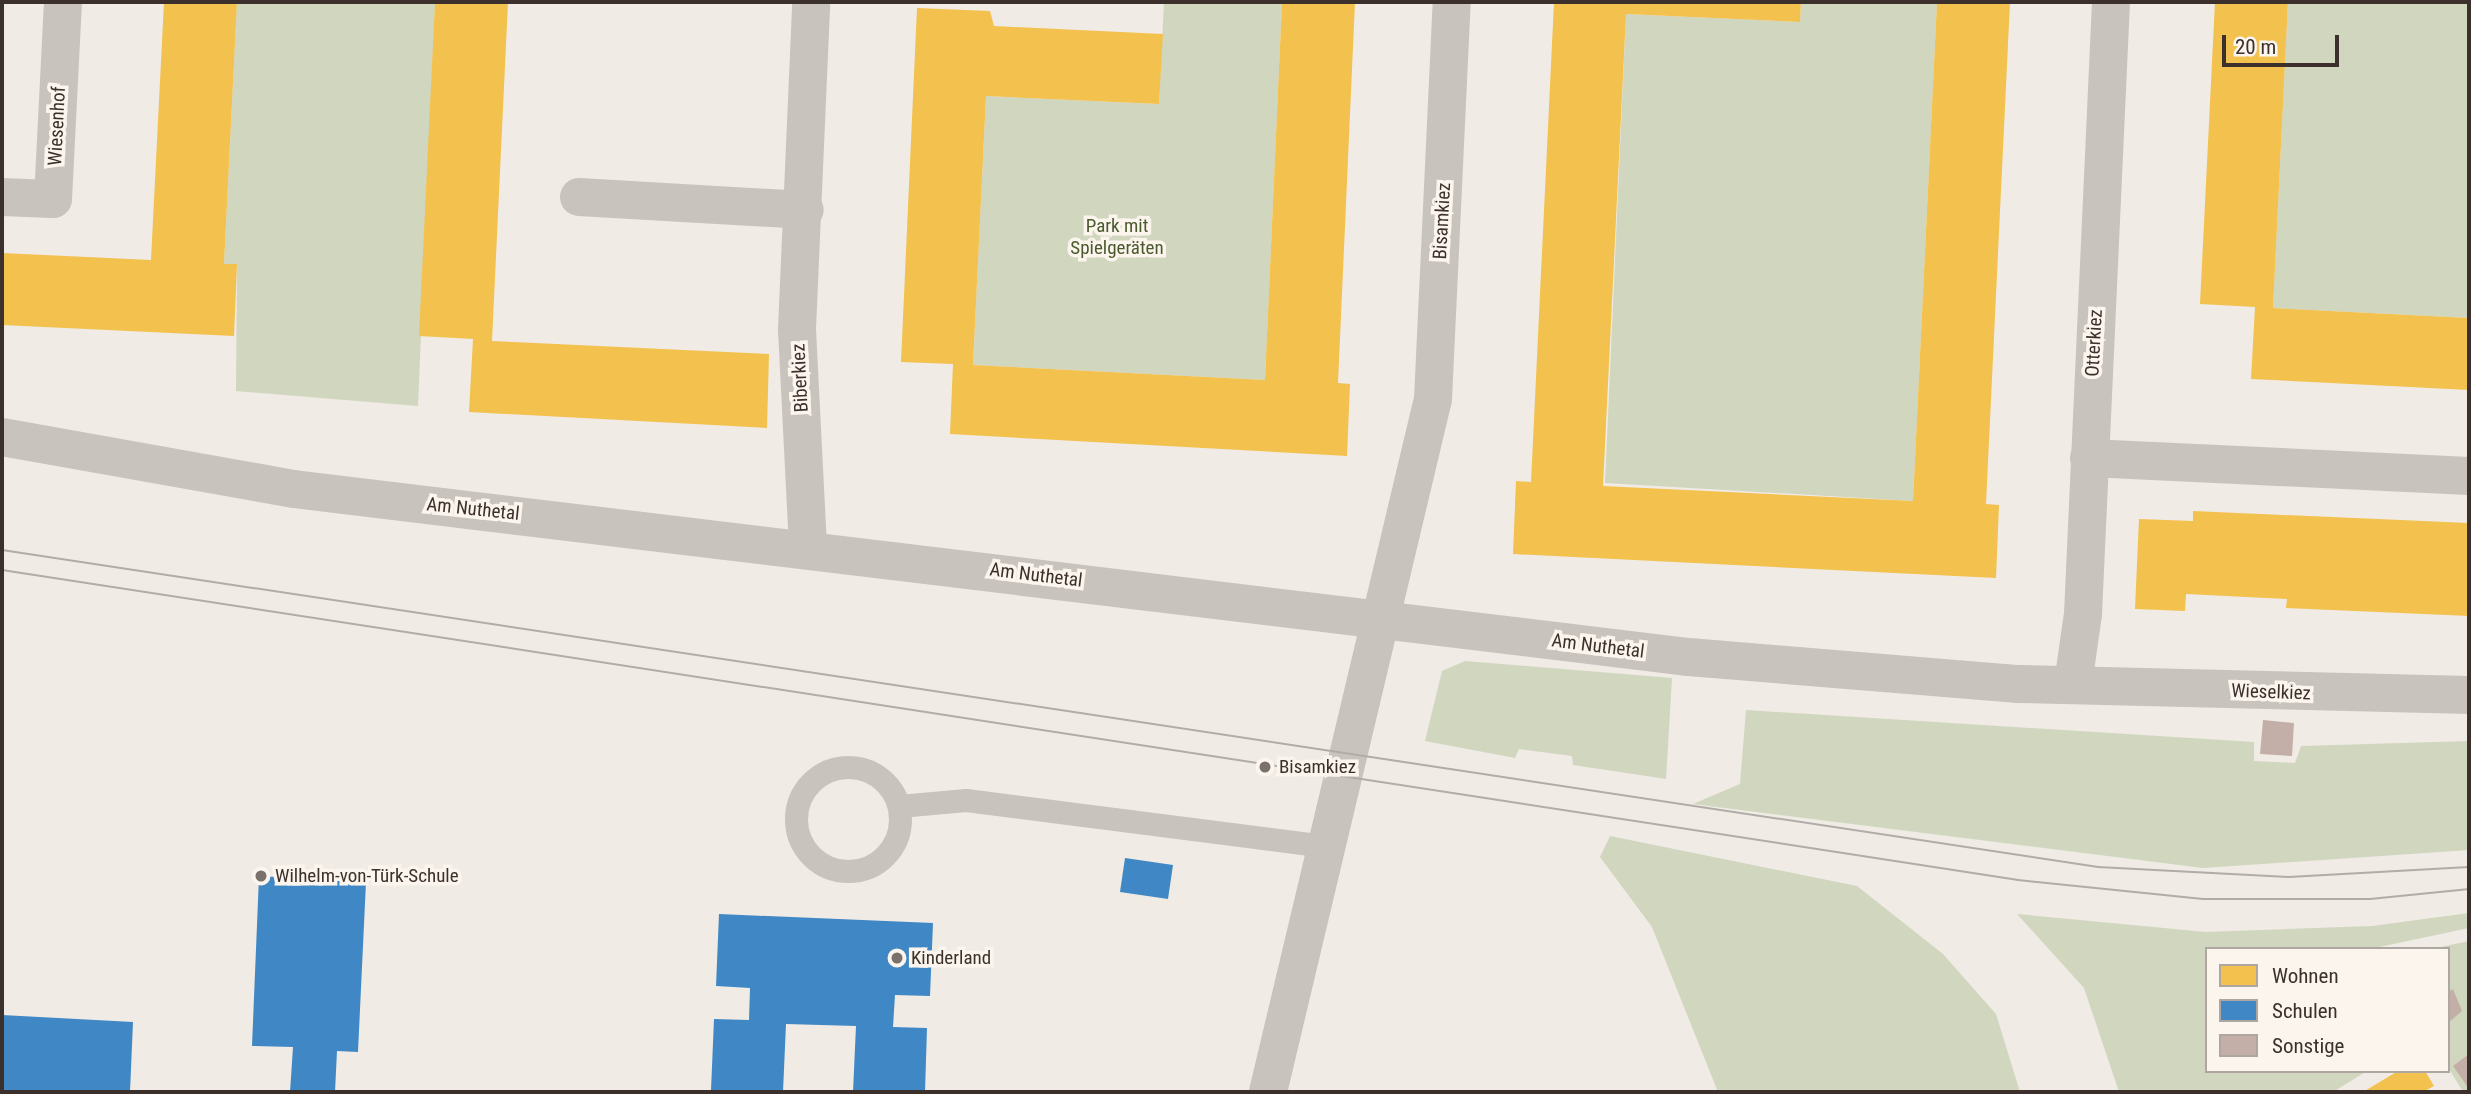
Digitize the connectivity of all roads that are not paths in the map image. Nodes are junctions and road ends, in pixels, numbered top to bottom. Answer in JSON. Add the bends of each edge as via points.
{"nodes":[{"id":1,"x":63,"y":2,"type":"edge"},
{"id":2,"x":811,"y":2,"type":"edge"},
{"id":3,"x":1452,"y":2,"type":"edge"},
{"id":4,"x":2111,"y":2,"type":"edge"},
{"id":5,"x":2,"y":197,"type":"edge"},
{"id":6,"x":579,"y":197,"type":"dead end"},
{"id":7,"x":805,"y":210,"type":"junction"},
{"id":8,"x":2,"y":437,"type":"edge"},
{"id":9,"x":2088,"y":458,"type":"junction"},
{"id":10,"x":2469,"y":476,"type":"edge"},
{"id":11,"x":808,"y":547,"type":"junction"},
{"id":12,"x":1382,"y":619,"type":"junction"},
{"id":13,"x":2073,"y":684,"type":"junction"},
{"id":14,"x":2469,"y":695,"type":"edge"},
{"id":15,"x":899,"y":806,"type":"junction"},
{"id":16,"x":1323,"y":846,"type":"junction"},
{"id":17,"x":1268,"y":1092,"type":"edge"}],
"edges":[{"from":1,"to":5,"type":"street","name":"Wiesenhof","via":[[53,199]]},
{"from":2,"to":7,"type":"street","name":"Biberkiez"},
{"from":3,"to":12,"type":"street","name":"Bisamkiez","via":[[1433,399]]},
{"from":4,"to":9,"type":"street","name":"Otterkiez"},
{"from":6,"to":7,"type":"street"},
{"from":7,"to":11,"type":"street","name":"Biberkiez","via":[[797,329]]},
{"from":8,"to":11,"type":"street","name":"Am Nuthetal","via":[[294,489]]},
{"from":9,"to":10,"type":"street"},
{"from":9,"to":13,"type":"street","name":"Otterkiez"},
{"from":11,"to":12,"type":"street","name":"Am Nuthetal"},
{"from":12,"to":13,"type":"street","name":"Am Nuthetal","via":[[1701,658]]},
{"from":12,"to":16,"type":"street","name":"Bisamkiez"},
{"from":13,"to":14,"type":"street","name":"Wieselkiez"},
{"from":15,"to":15,"type":"lane","via":[[889,785],[859,767],[827,770],[803,790],[794,814],[801,846],[818,864],[849,873],[883,860],[899,834]]},
{"from":15,"to":16,"type":"lane","via":[[966,800]]},
{"from":16,"to":17,"type":"street","name":"Bisamkiez"}]}
